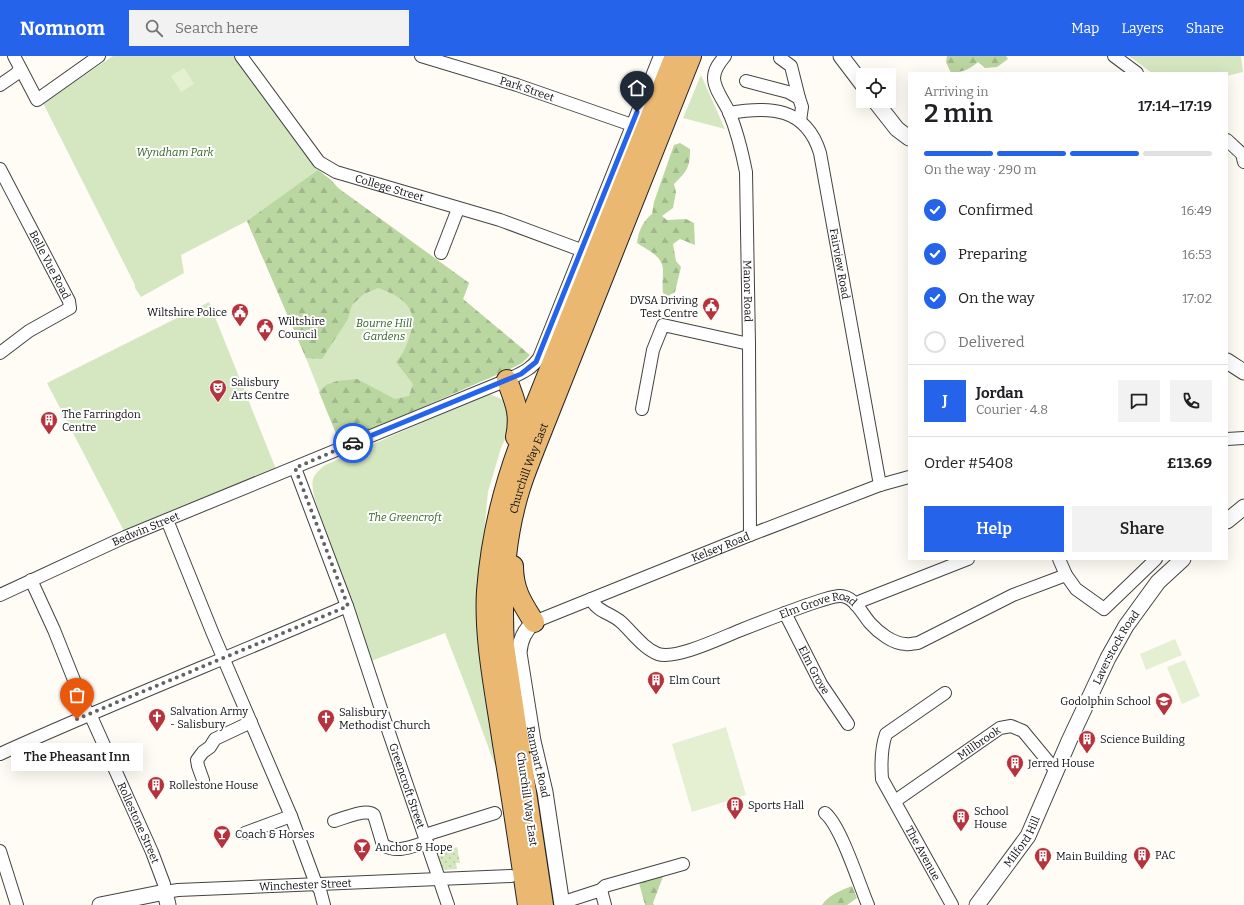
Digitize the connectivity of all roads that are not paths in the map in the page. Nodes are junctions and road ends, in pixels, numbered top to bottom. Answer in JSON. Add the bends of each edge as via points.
{"nodes":[{"id":1,"x":14,"y":56,"type":"edge"},
{"id":2,"x":99,"y":56,"type":"edge"},
{"id":3,"x":421,"y":56,"type":"edge"},
{"id":4,"x":660,"y":56,"type":"edge"},
{"id":5,"x":675,"y":56,"type":"edge"},
{"id":6,"x":691,"y":56,"type":"edge"},
{"id":7,"x":726,"y":56,"type":"edge"},
{"id":8,"x":841,"y":56,"type":"edge"},
{"id":9,"x":1114,"y":56,"type":"edge"},
{"id":10,"x":245,"y":58,"type":"edge"},
{"id":11,"x":780,"y":58,"type":"dead end"},
{"id":12,"x":20,"y":69,"type":"junction"},
{"id":13,"x":1135,"y":72,"type":"edge"},
{"id":14,"x":856,"y":76,"type":"edge"},
{"id":15,"x":746,"y":81,"type":"dead end"},
{"id":16,"x":0,"y":85,"type":"edge"},
{"id":17,"x":799,"y":98,"type":"junction"},
{"id":18,"x":880,"y":108,"type":"edge"},
{"id":19,"x":729,"y":113,"type":"junction"},
{"id":20,"x":800,"y":121,"type":"junction"},
{"id":21,"x":632,"y":126,"type":"junction"},
{"id":22,"x":908,"y":137,"type":"edge"},
{"id":23,"x":1228,"y":141,"type":"edge"},
{"id":24,"x":1244,"y":162,"type":"edge"},
{"id":25,"x":0,"y":169,"type":"edge"},
{"id":26,"x":458,"y":208,"type":"junction"},
{"id":27,"x":582,"y":250,"type":"junction"},
{"id":28,"x":442,"y":253,"type":"dead end"},
{"id":29,"x":749,"y":344,"type":"junction"},
{"id":30,"x":0,"y":353,"type":"edge"},
{"id":31,"x":1228,"y":361,"type":"edge"},
{"id":32,"x":1244,"y":372,"type":"edge"},
{"id":33,"x":507,"y":380,"type":"junction"},
{"id":34,"x":642,"y":409,"type":"dead end"},
{"id":35,"x":1244,"y":438,"type":"edge"},
{"id":36,"x":1228,"y":439,"type":"edge"},
{"id":37,"x":295,"y":468,"type":"junction"},
{"id":38,"x":510,"y":471,"type":"junction"},
{"id":39,"x":908,"y":477,"type":"edge"},
{"id":40,"x":880,"y":485,"type":"junction"},
{"id":41,"x":1244,"y":507,"type":"edge"},
{"id":42,"x":167,"y":520,"type":"junction"},
{"id":43,"x":1228,"y":520,"type":"edge"},
{"id":44,"x":511,"y":522,"type":"junction"},
{"id":45,"x":750,"y":535,"type":"junction"},
{"id":46,"x":965,"y":560,"type":"edge"},
{"id":47,"x":1059,"y":560,"type":"edge"},
{"id":48,"x":1155,"y":560,"type":"edge"},
{"id":49,"x":1182,"y":560,"type":"edge"},
{"id":50,"x":1066,"y":575,"type":"junction"},
{"id":51,"x":31,"y":580,"type":"junction"},
{"id":52,"x":0,"y":595,"type":"edge"},
{"id":53,"x":591,"y":599,"type":"junction"},
{"id":54,"x":856,"y":605,"type":"junction"},
{"id":55,"x":348,"y":606,"type":"junction"},
{"id":56,"x":785,"y":613,"type":"junction"},
{"id":57,"x":534,"y":622,"type":"junction"},
{"id":58,"x":223,"y":658,"type":"junction"},
{"id":59,"x":945,"y":693,"type":"dead end"},
{"id":60,"x":90,"y":714,"type":"junction"},
{"id":61,"x":251,"y":722,"type":"junction"},
{"id":62,"x":848,"y":724,"type":"dead end"},
{"id":63,"x":0,"y":754,"type":"edge"},
{"id":64,"x":1056,"y":771,"type":"junction"},
{"id":65,"x":203,"y":780,"type":"dead end"},
{"id":66,"x":895,"y":802,"type":"junction"},
{"id":67,"x":495,"y":813,"type":"dead end"},
{"id":68,"x":825,"y":814,"type":"dead end"},
{"id":69,"x":291,"y":816,"type":"junction"},
{"id":70,"x":334,"y":821,"type":"dead end"},
{"id":71,"x":245,"y":833,"type":"dead end"},
{"id":72,"x":426,"y":839,"type":"junction"},
{"id":73,"x":0,"y":852,"type":"edge"},
{"id":74,"x":683,"y":864,"type":"dead end"},
{"id":75,"x":511,"y":876,"type":"dead end"},
{"id":76,"x":439,"y":878,"type":"junction"},
{"id":77,"x":316,"y":884,"type":"junction"},
{"id":78,"x":601,"y":890,"type":"junction"},
{"id":79,"x":167,"y":898,"type":"edge"},
{"id":80,"x":555,"y":904,"type":"edge"},
{"id":81,"x":18,"y":905,"type":"edge"},
{"id":82,"x":100,"y":905,"type":"edge"},
{"id":83,"x":324,"y":905,"type":"edge"},
{"id":84,"x":448,"y":905,"type":"edge"},
{"id":85,"x":528,"y":905,"type":"edge"},
{"id":86,"x":605,"y":905,"type":"edge"},
{"id":87,"x":868,"y":905,"type":"edge"},
{"id":88,"x":952,"y":905,"type":"edge"},
{"id":89,"x":977,"y":905,"type":"edge"}],
"edges":[{"from":1,"to":12,"type":"street"},
{"from":2,"to":12,"type":"street","via":[[37,100]]},
{"from":3,"to":21,"type":"street","name":"Park Street","via":[[517,85]]},
{"from":4,"to":21,"type":"street","name":"Bedwin Street"},
{"from":5,"to":38,"type":"highway","name":"Churchill Way East"},
{"from":6,"to":44,"type":"highway","name":"Churchill Way East","via":[[534,450]]},
{"from":7,"to":19,"type":"street","name":"Manor Road","via":[[715,70],[714,78]]},
{"from":8,"to":14,"type":"street"},
{"from":9,"to":13,"type":"street"},
{"from":10,"to":26,"type":"street","name":"College Street","via":[[319,162],[336,172]]},
{"from":11,"to":17,"type":"street","via":[[791,66]]},
{"from":12,"to":16,"type":"street"},
{"from":15,"to":17,"type":"street","via":[[788,92]]},
{"from":17,"to":20,"type":"street","via":[[802,107]]},
{"from":18,"to":22,"type":"street","via":[[897,129]]},
{"from":19,"to":20,"type":"street","name":"Fairview Road","via":[[749,109],[771,109]]},
{"from":19,"to":29,"type":"street","name":"Manor Road","via":[[746,172]]},
{"from":20,"to":40,"type":"street","name":"Fairview Road","via":[[817,142],[820,153]]},
{"from":21,"to":27,"type":"street","name":"Bedwin Street"},
{"from":23,"to":24,"type":"street","via":[[1242,154]]},
{"from":25,"to":30,"type":"street","name":"Belle Vue Road","via":[[69,301],[70,308],[29,331]]},
{"from":26,"to":27,"type":"street","name":"College Street","via":[[500,220]]},
{"from":26,"to":28,"type":"street"},
{"from":27,"to":33,"type":"street","name":"Bedwin Street","via":[[539,358],[526,370]]},
{"from":29,"to":34,"type":"street","via":[[663,325],[653,350]]},
{"from":29,"to":45,"type":"street","name":"Manor Road"},
{"from":31,"to":32,"type":"street"},
{"from":33,"to":37,"type":"street","name":"Bedwin Street"},
{"from":33,"to":38,"type":"highway","via":[[519,418]]},
{"from":35,"to":36,"type":"street"},
{"from":37,"to":42,"type":"street","name":"Bedwin Street"},
{"from":37,"to":55,"type":"street","name":"Greencroft Street"},
{"from":38,"to":85,"type":"highway","name":"Churchill Way East","via":[[492,544],[487,591],[488,623],[497,706]]},
{"from":39,"to":40,"type":"street","name":"Kelsey Road"},
{"from":40,"to":45,"type":"street","name":"Kelsey Road"},
{"from":41,"to":43,"type":"street"},
{"from":42,"to":51,"type":"street","name":"Bedwin Street"},
{"from":42,"to":58,"type":"street"},
{"from":44,"to":57,"type":"highway","via":[[514,582],[520,601]]},
{"from":44,"to":80,"type":"highway","name":"Churchill Way East","via":[[503,591],[504,646]]},
{"from":45,"to":53,"type":"street","name":"Kelsey Road"},
{"from":46,"to":54,"type":"street"},
{"from":47,"to":50,"type":"street"},
{"from":48,"to":50,"type":"street","via":[[1104,609],[1076,589]]},
{"from":49,"to":64,"type":"street","name":"Laverstock Road","via":[[1158,582],[1126,626],[1108,658]]},
{"from":50,"to":54,"type":"street","name":"Elm Grove Road","via":[[1013,595],[918,643],[898,643],[887,638],[870,624]]},
{"from":51,"to":52,"type":"street","name":"Bedwin Street"},
{"from":51,"to":60,"type":"street","name":"Rollestone Street","via":[[86,710]]},
{"from":53,"to":56,"type":"street","name":"Elm Grove Road","via":[[594,605],[615,617],[646,647],[667,655],[692,649]]},
{"from":53,"to":57,"type":"street","name":"Kelsey Road"},
{"from":54,"to":56,"type":"street","name":"Elm Grove Road","via":[[848,598],[830,597]]},
{"from":55,"to":58,"type":"street"},
{"from":55,"to":72,"type":"street","name":"Greencroft Street","via":[[377,699]]},
{"from":56,"to":62,"type":"street","name":"Elm Grove","via":[[820,684]]},
{"from":57,"to":80,"type":"street","name":"Rampart Road","via":[[523,636],[519,653],[533,741],[545,792]]},
{"from":58,"to":60,"type":"street"},
{"from":58,"to":61,"type":"street"},
{"from":59,"to":66,"type":"street","via":[[886,734],[881,763],[882,779]]},
{"from":60,"to":63,"type":"street"},
{"from":60,"to":79,"type":"street","name":"Rollestone Street","via":[[152,852]]},
{"from":61,"to":65,"type":"street","via":[[215,739],[203,752],[197,760]]},
{"from":61,"to":69,"type":"street"},
{"from":64,"to":66,"type":"street","name":"Millbrook","via":[[1023,731],[1011,726],[1000,728]]},
{"from":64,"to":89,"type":"street","name":"Milford Hill","via":[[1028,836]]},
{"from":66,"to":88,"type":"street","name":"The Avenue"},
{"from":67,"to":72,"type":"street"},
{"from":68,"to":87,"type":"street","via":[[830,818],[844,844]]},
{"from":69,"to":71,"type":"street"},
{"from":69,"to":77,"type":"street"},
{"from":70,"to":72,"type":"street","via":[[371,812],[383,845],[394,850]]},
{"from":72,"to":76,"type":"street","name":"Greencroft Street"},
{"from":73,"to":81,"type":"street"},
{"from":74,"to":78,"type":"street","via":[[605,886]]},
{"from":75,"to":76,"type":"street","name":"Winchester Street"},
{"from":76,"to":77,"type":"street","name":"Winchester Street"},
{"from":76,"to":84,"type":"street","name":"Greencroft Street"},
{"from":77,"to":79,"type":"street","name":"Winchester Street","via":[[178,890]]},
{"from":77,"to":83,"type":"street"},
{"from":78,"to":80,"type":"street"},
{"from":78,"to":86,"type":"street"},
{"from":79,"to":82,"type":"street","name":"Winchester Street"}]}
